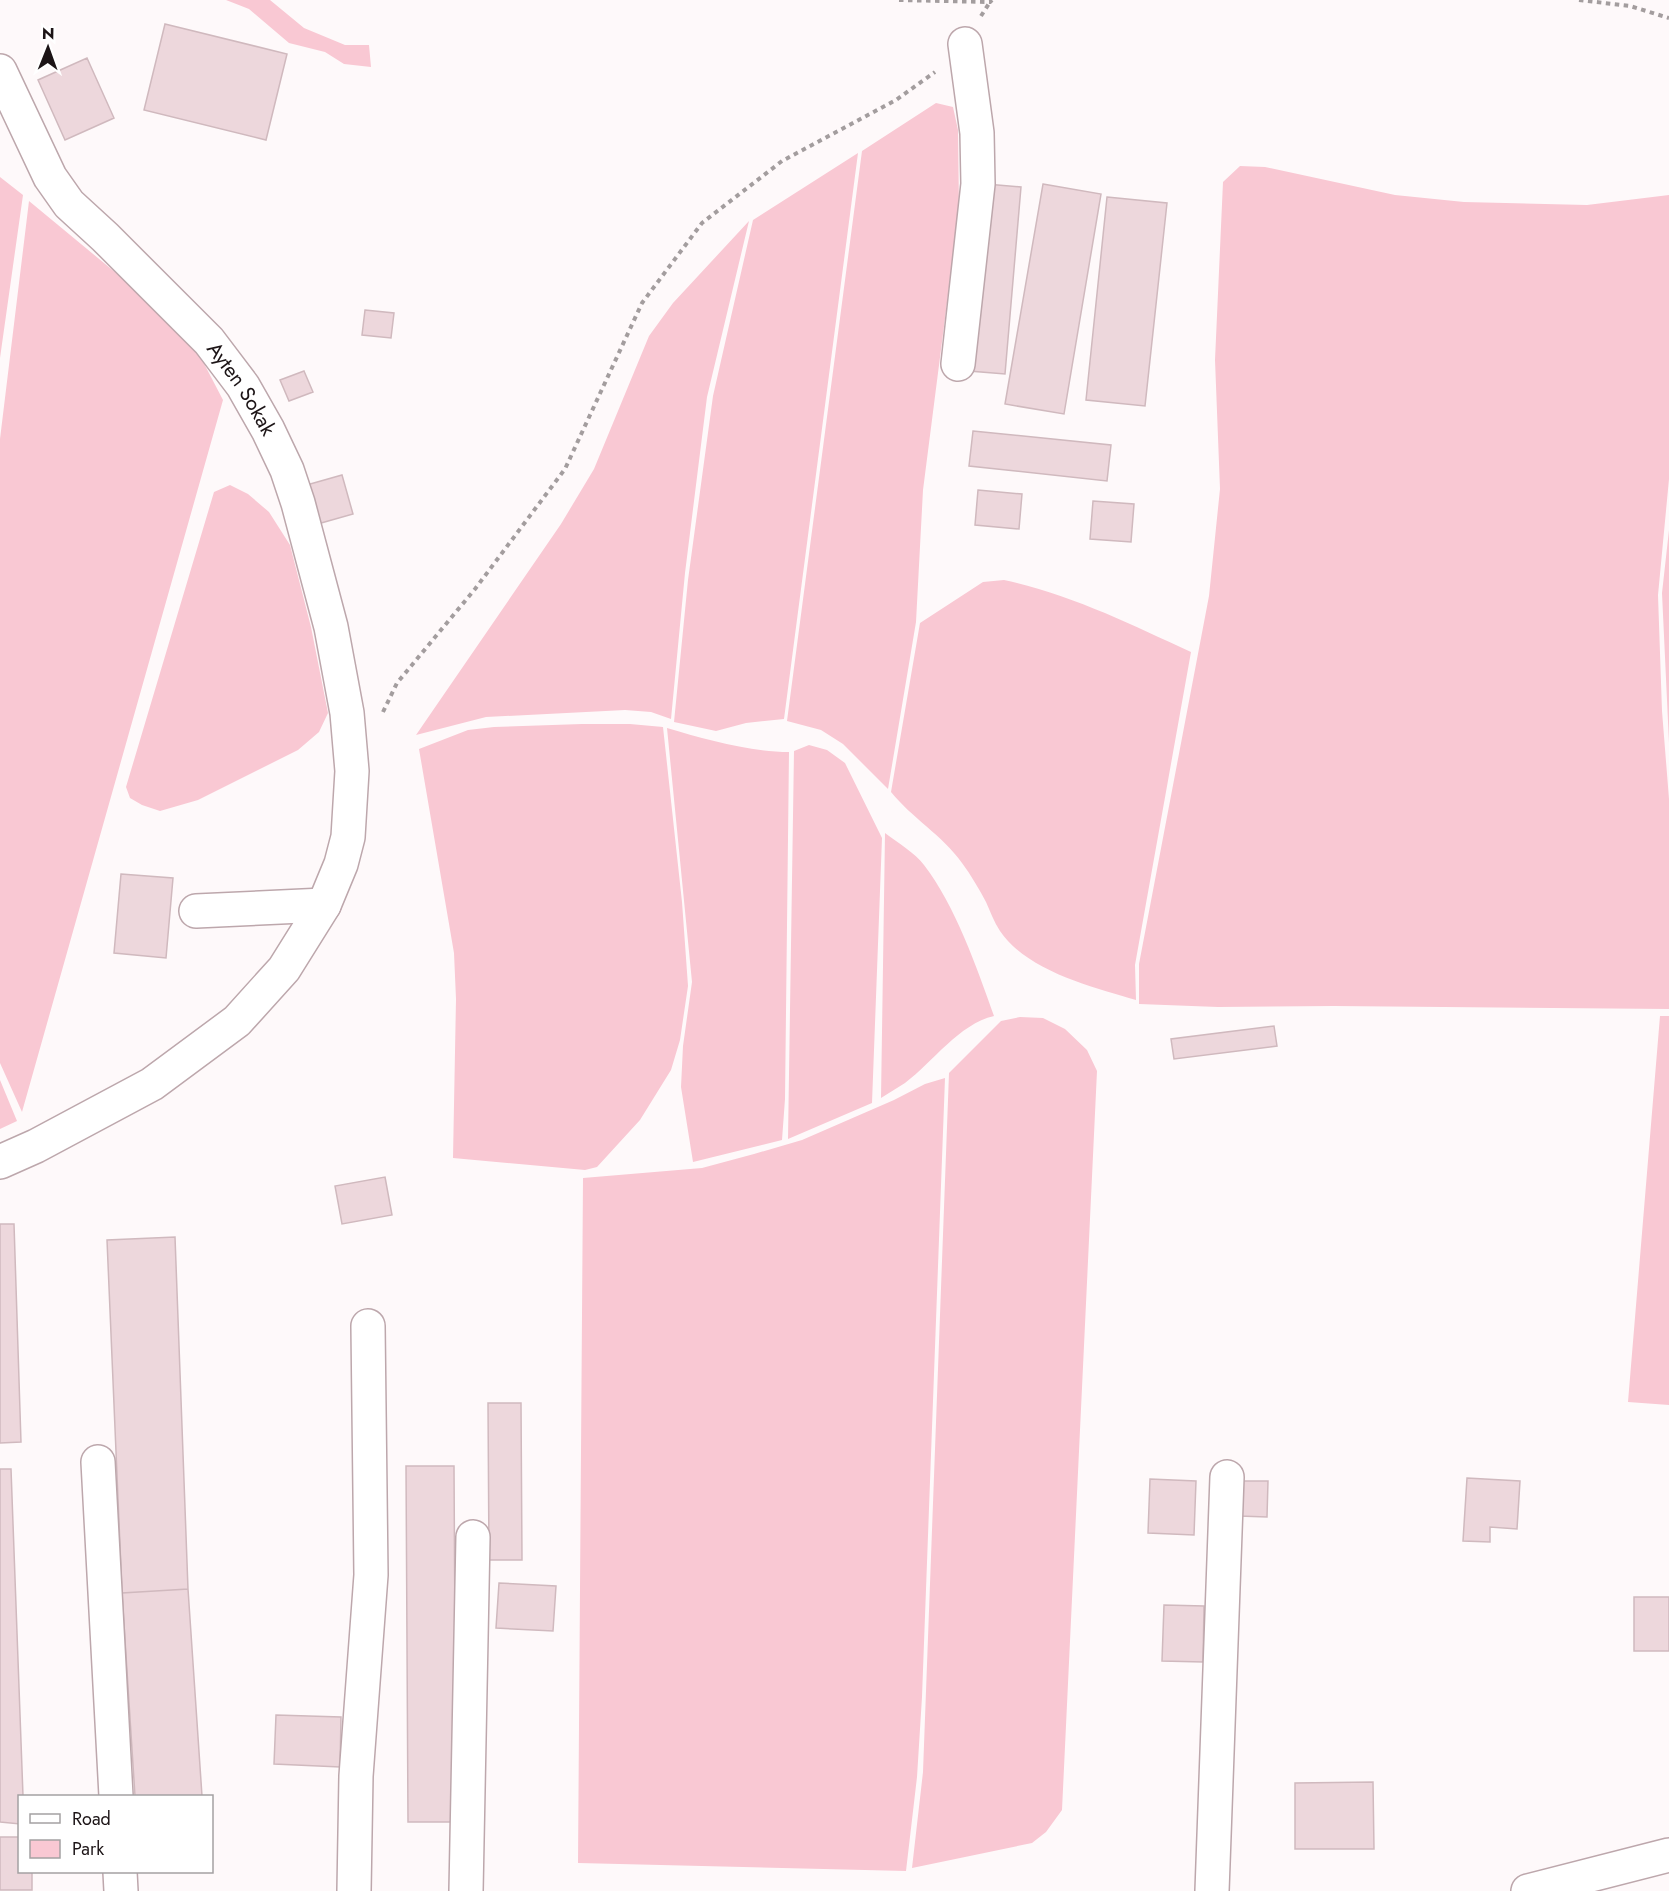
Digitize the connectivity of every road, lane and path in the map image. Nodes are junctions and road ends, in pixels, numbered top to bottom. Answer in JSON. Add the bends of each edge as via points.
{"nodes":[{"id":1,"x":899,"y":0,"type":"edge"},
{"id":2,"x":1579,"y":0,"type":"edge"},
{"id":3,"x":991,"y":1,"type":"edge"},
{"id":4,"x":1669,"y":18,"type":"edge"},
{"id":5,"x":965,"y":44,"type":"junction"},
{"id":6,"x":0,"y":71,"type":"edge"},
{"id":7,"x":958,"y":364,"type":"dead end"},
{"id":8,"x":382,"y":713,"type":"dead end"},
{"id":9,"x":324,"y":905,"type":"junction"},
{"id":10,"x":196,"y":911,"type":"dead end"},
{"id":11,"x":0,"y":1162,"type":"edge"},
{"id":12,"x":368,"y":1326,"type":"dead end"},
{"id":13,"x":98,"y":1462,"type":"dead end"},
{"id":14,"x":1227,"y":1477,"type":"dead end"},
{"id":15,"x":473,"y":1537,"type":"dead end"},
{"id":16,"x":116,"y":1795,"type":"edge"},
{"id":17,"x":1669,"y":1855,"type":"edge"},
{"id":18,"x":120,"y":1873,"type":"edge"},
{"id":19,"x":122,"y":1891,"type":"edge"},
{"id":20,"x":354,"y":1891,"type":"edge"},
{"id":21,"x":466,"y":1891,"type":"edge"},
{"id":22,"x":1212,"y":1891,"type":"edge"},
{"id":23,"x":1528,"y":1891,"type":"edge"}],
"edges":[{"from":1,"to":3,"type":"path"},
{"from":2,"to":4,"type":"path","via":[[1630,6]]},
{"from":3,"to":5,"type":"path"},
{"from":5,"to":7,"type":"street","via":[[977,133],[978,184]]},
{"from":5,"to":8,"type":"path","via":[[896,100],[782,161],[702,223],[642,303],[565,469],[475,589],[397,683]]},
{"from":6,"to":9,"type":"street","name":"Ayten Sokak","via":[[50,177],[69,204],[209,341],[243,386],[287,470],[331,627],[347,713],[352,771],[348,837]]},
{"from":9,"to":10,"type":"street"},
{"from":9,"to":11,"type":"street","name":"Ayten Sokak","via":[[285,969],[237,1021],[153,1084]]},
{"from":12,"to":20,"type":"street","via":[[370,1575],[356,1776]]},
{"from":13,"to":16,"type":"street"},
{"from":14,"to":22,"type":"street"},
{"from":15,"to":21,"type":"street"},
{"from":17,"to":23,"type":"street"},
{"from":18,"to":19,"type":"street"}]}
